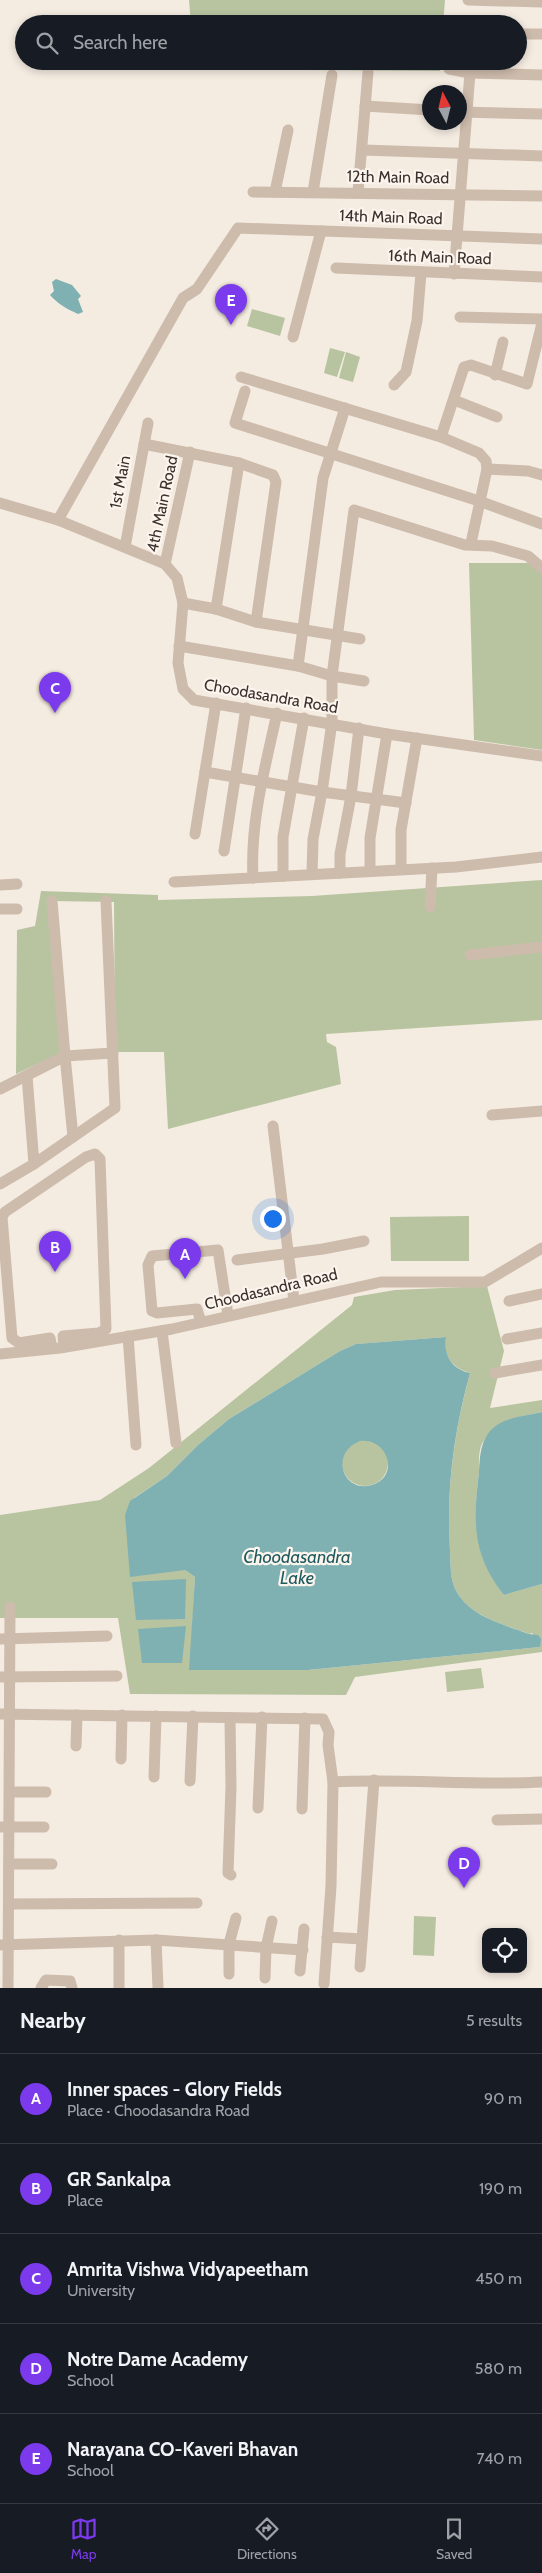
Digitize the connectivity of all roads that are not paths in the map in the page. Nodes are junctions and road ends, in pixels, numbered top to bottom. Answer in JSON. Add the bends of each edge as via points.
{"nodes":[{"id":1,"x":468,"y":0,"type":"edge"},
{"id":2,"x":542,"y":2,"type":"edge"},
{"id":3,"x":527,"y":34,"type":"edge"},
{"id":4,"x":542,"y":34,"type":"edge"},
{"id":5,"x":455,"y":70,"type":"edge"},
{"id":6,"x":368,"y":72,"type":"dead end"},
{"id":7,"x":470,"y":73,"type":"junction"},
{"id":8,"x":332,"y":75,"type":"dead end"},
{"id":9,"x":542,"y":75,"type":"edge"},
{"id":10,"x":467,"y":90,"type":"edge"},
{"id":11,"x":366,"y":106,"type":"junction"},
{"id":12,"x":422,"y":110,"type":"edge"},
{"id":13,"x":467,"y":112,"type":"edge"},
{"id":14,"x":542,"y":114,"type":"edge"},
{"id":15,"x":288,"y":130,"type":"dead end"},
{"id":16,"x":463,"y":130,"type":"edge"},
{"id":17,"x":363,"y":150,"type":"junction"},
{"id":18,"x":464,"y":153,"type":"junction"},
{"id":19,"x":542,"y":156,"type":"edge"},
{"id":20,"x":254,"y":192,"type":"dead end"},
{"id":21,"x":275,"y":192,"type":"junction"},
{"id":22,"x":313,"y":192,"type":"junction"},
{"id":23,"x":358,"y":192,"type":"junction"},
{"id":24,"x":461,"y":194,"type":"junction"},
{"id":25,"x":542,"y":196,"type":"edge"},
{"id":26,"x":320,"y":231,"type":"junction"},
{"id":27,"x":457,"y":236,"type":"junction"},
{"id":28,"x":542,"y":239,"type":"edge"},
{"id":29,"x":336,"y":268,"type":"dead end"},
{"id":30,"x":421,"y":273,"type":"junction"},
{"id":31,"x":454,"y":274,"type":"junction"},
{"id":32,"x":542,"y":277,"type":"edge"},
{"id":33,"x":460,"y":317,"type":"dead end"},
{"id":34,"x":542,"y":321,"type":"edge"},
{"id":35,"x":293,"y":338,"type":"dead end"},
{"id":36,"x":503,"y":342,"type":"dead end"},
{"id":37,"x":495,"y":375,"type":"junction"},
{"id":38,"x":241,"y":377,"type":"dead end"},
{"id":39,"x":394,"y":385,"type":"dead end"},
{"id":40,"x":245,"y":391,"type":"dead end"},
{"id":41,"x":454,"y":400,"type":"junction"},
{"id":42,"x":345,"y":408,"type":"junction"},
{"id":43,"x":497,"y":417,"type":"dead end"},
{"id":44,"x":148,"y":423,"type":"dead end"},
{"id":45,"x":441,"y":438,"type":"junction"},
{"id":46,"x":144,"y":444,"type":"junction"},
{"id":47,"x":190,"y":452,"type":"junction"},
{"id":48,"x":330,"y":453,"type":"junction"},
{"id":49,"x":239,"y":463,"type":"junction"},
{"id":50,"x":487,"y":469,"type":"junction"},
{"id":51,"x":542,"y":475,"type":"edge"},
{"id":52,"x":479,"y":501,"type":"junction"},
{"id":53,"x":0,"y":503,"type":"edge"},
{"id":54,"x":58,"y":520,"type":"junction"},
{"id":55,"x":542,"y":524,"type":"edge"},
{"id":56,"x":471,"y":543,"type":"junction"},
{"id":57,"x":124,"y":547,"type":"junction"},
{"id":58,"x":165,"y":564,"type":"junction"},
{"id":59,"x":542,"y":568,"type":"edge"},
{"id":60,"x":183,"y":603,"type":"junction"},
{"id":61,"x":216,"y":610,"type":"junction"},
{"id":62,"x":256,"y":622,"type":"junction"},
{"id":63,"x":302,"y":631,"type":"junction"},
{"id":64,"x":337,"y":636,"type":"junction"},
{"id":65,"x":360,"y":639,"type":"dead end"},
{"id":66,"x":179,"y":646,"type":"junction"},
{"id":67,"x":298,"y":666,"type":"junction"},
{"id":68,"x":332,"y":676,"type":"junction"},
{"id":69,"x":364,"y":681,"type":"dead end"},
{"id":70,"x":216,"y":703,"type":"junction"},
{"id":71,"x":246,"y":708,"type":"junction"},
{"id":72,"x":277,"y":714,"type":"junction"},
{"id":73,"x":304,"y":718,"type":"junction"},
{"id":74,"x":332,"y":722,"type":"junction"},
{"id":75,"x":359,"y":728,"type":"junction"},
{"id":76,"x":387,"y":734,"type":"junction"},
{"id":77,"x":417,"y":738,"type":"junction"},
{"id":78,"x":542,"y":756,"type":"edge"},
{"id":79,"x":205,"y":772,"type":"junction"},
{"id":80,"x":235,"y":778,"type":"junction"},
{"id":81,"x":262,"y":782,"type":"junction"},
{"id":82,"x":291,"y":787,"type":"junction"},
{"id":83,"x":322,"y":792,"type":"junction"},
{"id":84,"x":351,"y":796,"type":"junction"},
{"id":85,"x":377,"y":799,"type":"junction"},
{"id":86,"x":406,"y":803,"type":"junction"},
{"id":87,"x":195,"y":834,"type":"dead end"},
{"id":88,"x":224,"y":850,"type":"dead end"},
{"id":89,"x":542,"y":857,"type":"edge"},
{"id":90,"x":432,"y":868,"type":"junction"},
{"id":91,"x":401,"y":870,"type":"junction"},
{"id":92,"x":370,"y":871,"type":"junction"},
{"id":93,"x":340,"y":873,"type":"junction"},
{"id":94,"x":312,"y":874,"type":"junction"},
{"id":95,"x":283,"y":876,"type":"junction"},
{"id":96,"x":253,"y":878,"type":"junction"},
{"id":97,"x":174,"y":882,"type":"dead end"},
{"id":98,"x":17,"y":884,"type":"dead end"},
{"id":99,"x":0,"y":885,"type":"edge"},
{"id":100,"x":106,"y":901,"type":"dead end"},
{"id":101,"x":52,"y":902,"type":"dead end"},
{"id":102,"x":430,"y":907,"type":"dead end"},
{"id":103,"x":0,"y":909,"type":"edge"},
{"id":104,"x":17,"y":909,"type":"dead end"},
{"id":105,"x":542,"y":947,"type":"edge"},
{"id":106,"x":470,"y":955,"type":"dead end"},
{"id":107,"x":113,"y":1053,"type":"junction"},
{"id":108,"x":65,"y":1056,"type":"junction"},
{"id":109,"x":27,"y":1076,"type":"junction"},
{"id":110,"x":0,"y":1089,"type":"edge"},
{"id":111,"x":542,"y":1111,"type":"edge"},
{"id":112,"x":492,"y":1115,"type":"dead end"},
{"id":113,"x":273,"y":1126,"type":"dead end"},
{"id":114,"x":73,"y":1137,"type":"junction"},
{"id":115,"x":34,"y":1164,"type":"junction"},
{"id":116,"x":0,"y":1184,"type":"edge"},
{"id":117,"x":364,"y":1241,"type":"dead end"},
{"id":118,"x":542,"y":1248,"type":"edge"},
{"id":119,"x":288,"y":1254,"type":"junction"},
{"id":120,"x":237,"y":1260,"type":"dead end"},
{"id":121,"x":542,"y":1294,"type":"edge"},
{"id":122,"x":294,"y":1300,"type":"junction"},
{"id":123,"x":509,"y":1301,"type":"dead end"},
{"id":124,"x":227,"y":1311,"type":"junction"},
{"id":125,"x":201,"y":1322,"type":"junction"},
{"id":126,"x":162,"y":1330,"type":"junction"},
{"id":127,"x":542,"y":1333,"type":"edge"},
{"id":128,"x":128,"y":1336,"type":"junction"},
{"id":129,"x":508,"y":1339,"type":"dead end"},
{"id":130,"x":64,"y":1342,"type":"junction"},
{"id":131,"x":51,"y":1343,"type":"junction"},
{"id":132,"x":0,"y":1352,"type":"edge"},
{"id":133,"x":542,"y":1365,"type":"edge"},
{"id":134,"x":494,"y":1373,"type":"dead end"},
{"id":135,"x":176,"y":1443,"type":"dead end"},
{"id":136,"x":136,"y":1445,"type":"dead end"},
{"id":137,"x":10,"y":1607,"type":"dead end"},
{"id":138,"x":107,"y":1636,"type":"dead end"},
{"id":139,"x":4,"y":1639,"type":"edge"},
{"id":140,"x":117,"y":1676,"type":"dead end"},
{"id":141,"x":4,"y":1677,"type":"edge"},
{"id":142,"x":5,"y":1714,"type":"edge"},
{"id":143,"x":77,"y":1715,"type":"junction"},
{"id":144,"x":122,"y":1715,"type":"junction"},
{"id":145,"x":156,"y":1716,"type":"junction"},
{"id":146,"x":193,"y":1716,"type":"junction"},
{"id":147,"x":262,"y":1717,"type":"junction"},
{"id":148,"x":230,"y":1718,"type":"junction"},
{"id":149,"x":305,"y":1718,"type":"junction"},
{"id":150,"x":76,"y":1746,"type":"dead end"},
{"id":151,"x":121,"y":1759,"type":"dead end"},
{"id":152,"x":154,"y":1777,"type":"dead end"},
{"id":153,"x":374,"y":1780,"type":"junction"},
{"id":154,"x":190,"y":1781,"type":"dead end"},
{"id":155,"x":333,"y":1782,"type":"junction"},
{"id":156,"x":542,"y":1782,"type":"edge"},
{"id":157,"x":10,"y":1792,"type":"junction"},
{"id":158,"x":46,"y":1792,"type":"dead end"},
{"id":159,"x":258,"y":1808,"type":"dead end"},
{"id":160,"x":302,"y":1809,"type":"dead end"},
{"id":161,"x":542,"y":1819,"type":"edge"},
{"id":162,"x":497,"y":1820,"type":"dead end"},
{"id":163,"x":44,"y":1826,"type":"dead end"},
{"id":164,"x":5,"y":1827,"type":"edge"},
{"id":165,"x":9,"y":1864,"type":"junction"},
{"id":166,"x":52,"y":1864,"type":"dead end"},
{"id":167,"x":231,"y":1875,"type":"dead end"},
{"id":168,"x":197,"y":1903,"type":"dead end"},
{"id":169,"x":10,"y":1904,"type":"junction"},
{"id":170,"x":236,"y":1918,"type":"dead end"},
{"id":171,"x":272,"y":1920,"type":"dead end"},
{"id":172,"x":304,"y":1929,"type":"dead end"},
{"id":173,"x":327,"y":1937,"type":"junction"},
{"id":174,"x":362,"y":1939,"type":"junction"},
{"id":175,"x":119,"y":1940,"type":"junction"},
{"id":176,"x":156,"y":1940,"type":"junction"},
{"id":177,"x":229,"y":1944,"type":"junction"},
{"id":178,"x":4,"y":1945,"type":"edge"},
{"id":179,"x":266,"y":1948,"type":"junction"},
{"id":180,"x":302,"y":1950,"type":"junction"},
{"id":181,"x":360,"y":1967,"type":"dead end"},
{"id":182,"x":300,"y":1971,"type":"dead end"},
{"id":183,"x":230,"y":1974,"type":"dead end"},
{"id":184,"x":265,"y":1978,"type":"dead end"},
{"id":185,"x":324,"y":1984,"type":"dead end"},
{"id":186,"x":8,"y":1988,"type":"edge"},
{"id":187,"x":41,"y":1988,"type":"edge"},
{"id":188,"x":72,"y":1988,"type":"edge"},
{"id":189,"x":119,"y":1988,"type":"edge"},
{"id":190,"x":158,"y":1988,"type":"edge"}],
"edges":[{"from":1,"to":2,"type":"street"},
{"from":3,"to":4,"type":"street"},
{"from":5,"to":7,"type":"street"},
{"from":6,"to":11,"type":"street"},
{"from":7,"to":9,"type":"street"},
{"from":7,"to":10,"type":"street"},
{"from":8,"to":22,"type":"street"},
{"from":11,"to":12,"type":"street"},
{"from":11,"to":17,"type":"street"},
{"from":13,"to":14,"type":"street"},
{"from":15,"to":21,"type":"street"},
{"from":16,"to":18,"type":"street"},
{"from":17,"to":18,"type":"street"},
{"from":17,"to":23,"type":"street"},
{"from":18,"to":19,"type":"street"},
{"from":18,"to":24,"type":"street"},
{"from":20,"to":21,"type":"street","name":"12th Main Road"},
{"from":21,"to":22,"type":"street","name":"12th Main Road"},
{"from":22,"to":23,"type":"street","name":"12th Main Road"},
{"from":23,"to":24,"type":"street","name":"12th Main Road"},
{"from":24,"to":25,"type":"street","name":"12th Main Road"},
{"from":24,"to":27,"type":"street"},
{"from":26,"to":27,"type":"street","name":"14th Main Road"},
{"from":26,"to":35,"type":"street"},
{"from":26,"to":54,"type":"street","name":"14th Main Road","via":[[238,228],[197,289],[183,298]]},
{"from":27,"to":28,"type":"street","name":"14th Main Road"},
{"from":27,"to":31,"type":"street"},
{"from":29,"to":30,"type":"street","name":"16th Main Road"},
{"from":30,"to":31,"type":"street","name":"16th Main Road"},
{"from":30,"to":39,"type":"street","via":[[417,321],[406,372]]},
{"from":31,"to":32,"type":"street","name":"16th Main Road"},
{"from":33,"to":34,"type":"street"},
{"from":34,"to":37,"type":"street","via":[[527,384]]},
{"from":36,"to":37,"type":"street"},
{"from":37,"to":41,"type":"street","via":[[470,365],[464,367]]},
{"from":38,"to":42,"type":"street"},
{"from":40,"to":48,"type":"street","via":[[235,423]]},
{"from":41,"to":43,"type":"street"},
{"from":41,"to":45,"type":"street"},
{"from":42,"to":45,"type":"street"},
{"from":42,"to":48,"type":"street"},
{"from":44,"to":46,"type":"street","name":"1st Main"},
{"from":45,"to":50,"type":"street","via":[[479,452],[486,461]]},
{"from":46,"to":47,"type":"street"},
{"from":46,"to":57,"type":"street","name":"1st Main"},
{"from":47,"to":49,"type":"street"},
{"from":47,"to":58,"type":"street","name":"4th Main Road"},
{"from":48,"to":52,"type":"street"},
{"from":48,"to":63,"type":"street","via":[[323,478]]},
{"from":49,"to":61,"type":"street"},
{"from":49,"to":62,"type":"street","via":[[273,476],[276,482]]},
{"from":50,"to":51,"type":"street","via":[[528,470]]},
{"from":50,"to":52,"type":"street"},
{"from":52,"to":55,"type":"street"},
{"from":52,"to":56,"type":"street"},
{"from":53,"to":54,"type":"street"},
{"from":54,"to":57,"type":"street"},
{"from":56,"to":59,"type":"street","via":[[528,556]]},
{"from":56,"to":64,"type":"street","via":[[464,545],[354,510]]},
{"from":57,"to":58,"type":"street"},
{"from":58,"to":60,"type":"street","name":"Choodasandra Road","via":[[177,578]]},
{"from":60,"to":61,"type":"street"},
{"from":60,"to":66,"type":"street","name":"Choodasandra Road"},
{"from":61,"to":62,"type":"street"},
{"from":62,"to":63,"type":"street"},
{"from":63,"to":64,"type":"street"},
{"from":63,"to":67,"type":"street"},
{"from":64,"to":65,"type":"street"},
{"from":64,"to":68,"type":"street"},
{"from":66,"to":67,"type":"street"},
{"from":66,"to":70,"type":"street","name":"Choodasandra Road","via":[[178,663],[183,689],[194,700]]},
{"from":67,"to":68,"type":"street"},
{"from":68,"to":69,"type":"street"},
{"from":68,"to":74,"type":"street"},
{"from":70,"to":71,"type":"street","name":"Choodasandra Road"},
{"from":70,"to":79,"type":"street"},
{"from":71,"to":72,"type":"street","name":"Choodasandra Road"},
{"from":71,"to":80,"type":"street"},
{"from":72,"to":73,"type":"street","name":"Choodasandra Road"},
{"from":72,"to":81,"type":"street"},
{"from":73,"to":74,"type":"street","name":"Choodasandra Road"},
{"from":73,"to":82,"type":"street"},
{"from":74,"to":75,"type":"street","name":"Choodasandra Road"},
{"from":74,"to":83,"type":"street"},
{"from":75,"to":76,"type":"street","name":"Choodasandra Road"},
{"from":75,"to":84,"type":"street"},
{"from":76,"to":77,"type":"street","name":"Choodasandra Road"},
{"from":76,"to":85,"type":"street"},
{"from":77,"to":78,"type":"street","name":"Choodasandra Road"},
{"from":77,"to":86,"type":"street"},
{"from":79,"to":80,"type":"street"},
{"from":79,"to":87,"type":"street"},
{"from":80,"to":81,"type":"street"},
{"from":80,"to":88,"type":"street"},
{"from":81,"to":82,"type":"street"},
{"from":81,"to":96,"type":"street","via":[[253,842]]},
{"from":82,"to":83,"type":"street"},
{"from":82,"to":95,"type":"street","via":[[283,837]]},
{"from":83,"to":84,"type":"street"},
{"from":83,"to":94,"type":"street","via":[[313,839]]},
{"from":84,"to":85,"type":"street"},
{"from":84,"to":93,"type":"street","via":[[342,838]]},
{"from":85,"to":86,"type":"street"},
{"from":85,"to":92,"type":"street","via":[[370,838]]},
{"from":86,"to":91,"type":"street","via":[[401,830]]},
{"from":89,"to":90,"type":"street"},
{"from":90,"to":91,"type":"street"},
{"from":90,"to":102,"type":"street"},
{"from":91,"to":92,"type":"street"},
{"from":92,"to":93,"type":"street"},
{"from":93,"to":94,"type":"street"},
{"from":94,"to":95,"type":"street"},
{"from":95,"to":96,"type":"street"},
{"from":96,"to":97,"type":"street"},
{"from":98,"to":99,"type":"street"},
{"from":100,"to":107,"type":"street"},
{"from":101,"to":108,"type":"street"},
{"from":103,"to":104,"type":"street"},
{"from":105,"to":106,"type":"street"},
{"from":107,"to":108,"type":"street"},
{"from":107,"to":114,"type":"street","via":[[115,1108]]},
{"from":108,"to":109,"type":"street"},
{"from":108,"to":114,"type":"street"},
{"from":109,"to":110,"type":"street"},
{"from":109,"to":115,"type":"street"},
{"from":111,"to":112,"type":"street"},
{"from":113,"to":119,"type":"street"},
{"from":114,"to":115,"type":"street"},
{"from":115,"to":116,"type":"street"},
{"from":117,"to":119,"type":"street"},
{"from":118,"to":122,"type":"street","name":"Choodasandra Road","via":[[485,1282],[381,1282]]},
{"from":119,"to":120,"type":"street"},
{"from":119,"to":122,"type":"street"},
{"from":121,"to":123,"type":"street"},
{"from":122,"to":124,"type":"street","name":"Choodasandra Road"},
{"from":124,"to":125,"type":"street","name":"Choodasandra Road"},
{"from":124,"to":125,"type":"street","via":[[218,1250],[152,1256],[148,1265],[152,1311],[197,1309]]},
{"from":125,"to":126,"type":"street","name":"Choodasandra Road"},
{"from":126,"to":128,"type":"street","name":"Choodasandra Road"},
{"from":126,"to":135,"type":"street"},
{"from":127,"to":129,"type":"street"},
{"from":128,"to":130,"type":"street","name":"Choodasandra Road"},
{"from":128,"to":136,"type":"street"},
{"from":130,"to":131,"type":"street","name":"Choodasandra Road"},
{"from":130,"to":131,"type":"street","via":[[106,1329],[100,1159],[95,1154],[86,1157],[2,1217],[12,1338],[19,1343]]},
{"from":131,"to":132,"type":"street","name":"Choodasandra Road"},
{"from":133,"to":134,"type":"street"},
{"from":137,"to":139,"type":"street"},
{"from":138,"to":139,"type":"street"},
{"from":139,"to":141,"type":"street"},
{"from":140,"to":141,"type":"street"},
{"from":141,"to":142,"type":"street"},
{"from":142,"to":143,"type":"street"},
{"from":142,"to":157,"type":"street"},
{"from":143,"to":144,"type":"street"},
{"from":143,"to":150,"type":"street"},
{"from":144,"to":145,"type":"street"},
{"from":144,"to":151,"type":"street"},
{"from":145,"to":146,"type":"street"},
{"from":145,"to":152,"type":"street"},
{"from":146,"to":148,"type":"street"},
{"from":146,"to":154,"type":"street"},
{"from":147,"to":148,"type":"street"},
{"from":147,"to":149,"type":"street"},
{"from":147,"to":159,"type":"street"},
{"from":148,"to":167,"type":"street","via":[[228,1873]]},
{"from":149,"to":155,"type":"street","via":[[323,1719],[327,1724]]},
{"from":149,"to":160,"type":"street"},
{"from":153,"to":155,"type":"street"},
{"from":153,"to":156,"type":"street","via":[[475,1784]]},
{"from":153,"to":174,"type":"street"},
{"from":155,"to":173,"type":"street"},
{"from":157,"to":158,"type":"street"},
{"from":157,"to":164,"type":"street"},
{"from":161,"to":162,"type":"street"},
{"from":163,"to":164,"type":"street"},
{"from":164,"to":165,"type":"street"},
{"from":165,"to":166,"type":"street"},
{"from":165,"to":169,"type":"street"},
{"from":168,"to":169,"type":"street"},
{"from":169,"to":178,"type":"street"},
{"from":170,"to":177,"type":"street"},
{"from":171,"to":179,"type":"street"},
{"from":172,"to":180,"type":"street"},
{"from":173,"to":174,"type":"street"},
{"from":173,"to":185,"type":"street"},
{"from":174,"to":181,"type":"street"},
{"from":175,"to":176,"type":"street"},
{"from":175,"to":178,"type":"street"},
{"from":175,"to":189,"type":"street"},
{"from":176,"to":177,"type":"street"},
{"from":176,"to":190,"type":"street"},
{"from":177,"to":179,"type":"street"},
{"from":177,"to":183,"type":"street"},
{"from":178,"to":186,"type":"street"},
{"from":179,"to":180,"type":"street"},
{"from":179,"to":184,"type":"street"},
{"from":180,"to":182,"type":"street"},
{"from":187,"to":188,"type":"street","via":[[46,1980],[70,1981]]}]}
